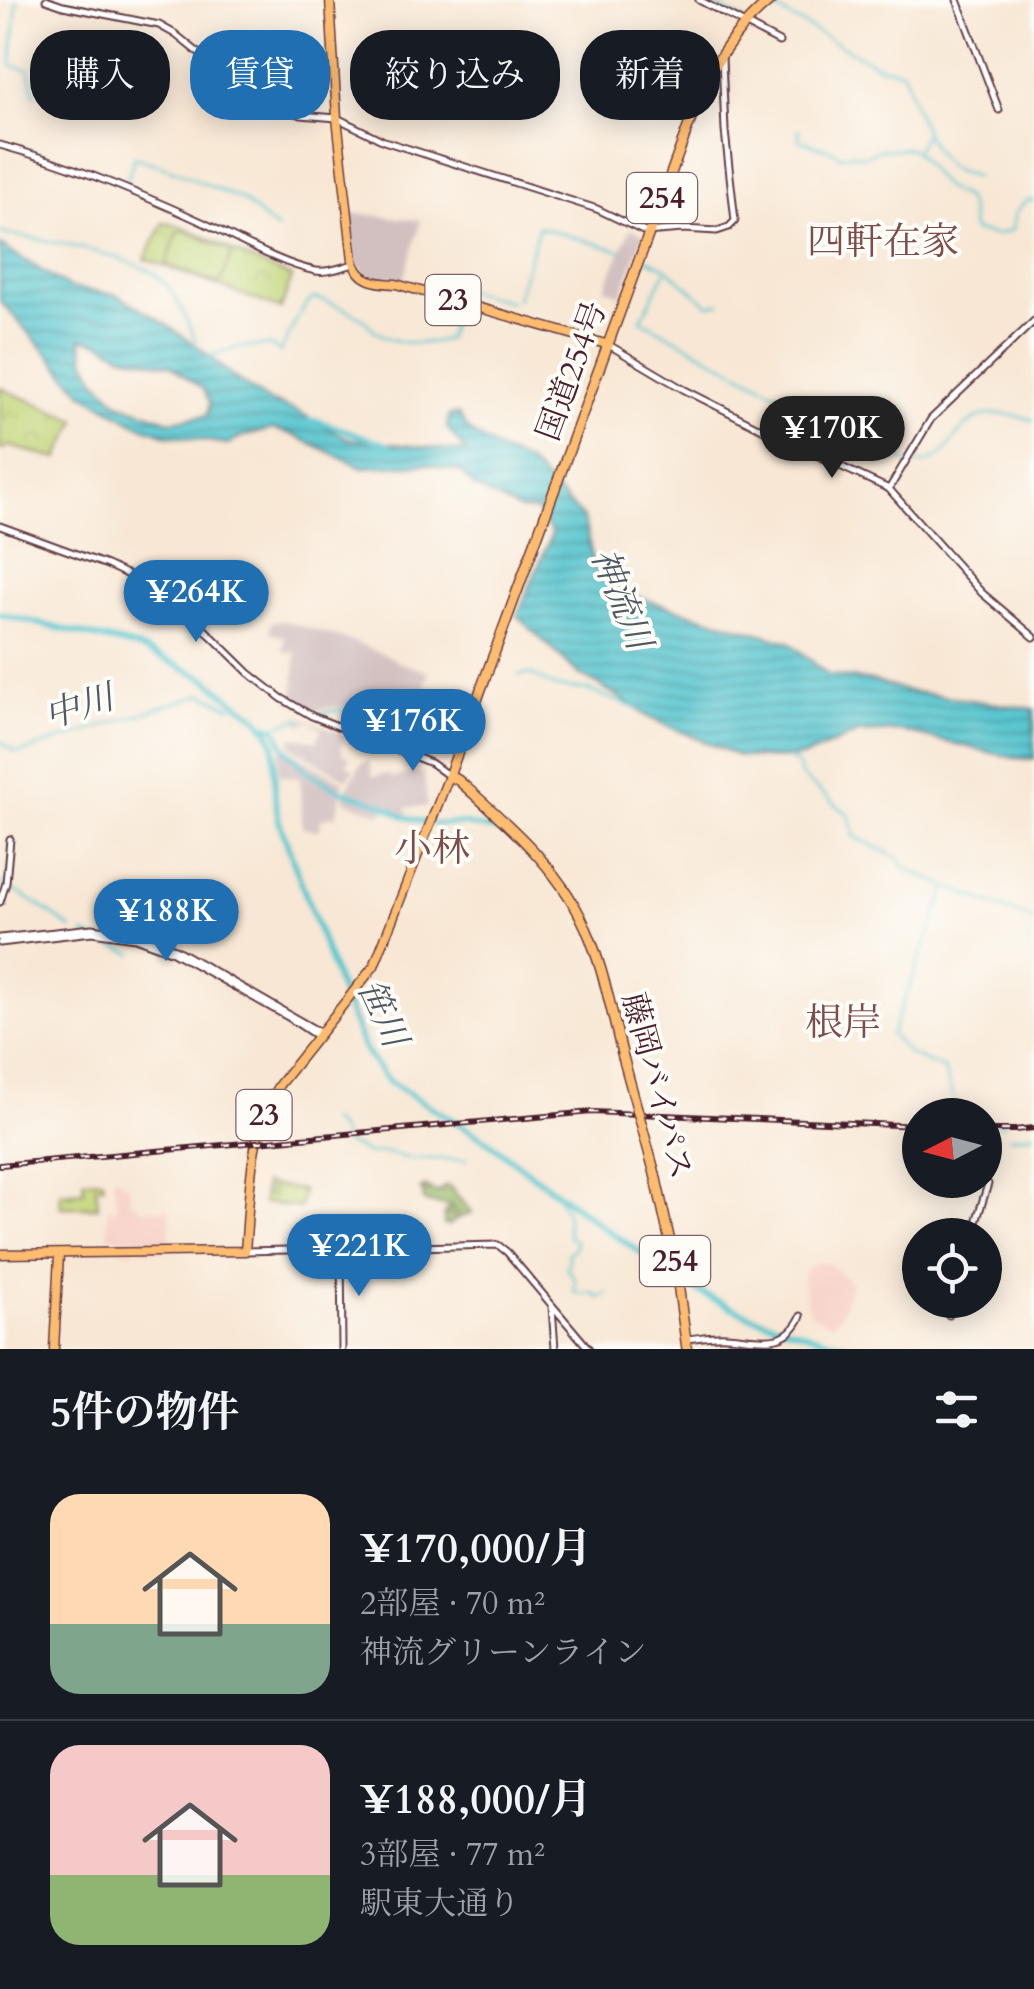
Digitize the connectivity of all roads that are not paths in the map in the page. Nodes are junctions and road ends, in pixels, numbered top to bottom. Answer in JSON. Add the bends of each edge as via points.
{"nodes":[{"id":1,"x":46,"y":0,"type":"edge"},
{"id":2,"x":330,"y":0,"type":"edge"},
{"id":3,"x":699,"y":0,"type":"edge"},
{"id":4,"x":771,"y":0,"type":"edge"},
{"id":5,"x":957,"y":0,"type":"edge"},
{"id":6,"x":744,"y":24,"type":"junction"},
{"id":7,"x":779,"y":42,"type":"dead end"},
{"id":8,"x":722,"y":54,"type":"junction"},
{"id":9,"x":999,"y":110,"type":"dead end"},
{"id":10,"x":337,"y":118,"type":"junction"},
{"id":11,"x":0,"y":145,"type":"edge"},
{"id":12,"x":649,"y":233,"type":"junction"},
{"id":13,"x":354,"y":264,"type":"junction"},
{"id":14,"x":1034,"y":321,"type":"edge"},
{"id":15,"x":608,"y":347,"type":"junction"},
{"id":16,"x":889,"y":489,"type":"junction"},
{"id":17,"x":0,"y":526,"type":"edge"},
{"id":18,"x":1034,"y":637,"type":"edge"},
{"id":19,"x":449,"y":776,"type":"junction"},
{"id":20,"x":10,"y":839,"type":"dead end"},
{"id":21,"x":0,"y":902,"type":"edge"},
{"id":22,"x":0,"y":940,"type":"edge"},
{"id":23,"x":320,"y":1035,"type":"junction"},
{"id":24,"x":341,"y":1250,"type":"junction"},
{"id":25,"x":246,"y":1251,"type":"junction"},
{"id":26,"x":0,"y":1254,"type":"edge"},
{"id":27,"x":59,"y":1255,"type":"junction"},
{"id":28,"x":552,"y":1306,"type":"junction"},
{"id":29,"x":801,"y":1316,"type":"dead end"},
{"id":30,"x":686,"y":1344,"type":"edge"},
{"id":31,"x":54,"y":1349,"type":"edge"},
{"id":32,"x":342,"y":1349,"type":"edge"},
{"id":33,"x":555,"y":1349,"type":"edge"},
{"id":34,"x":589,"y":1349,"type":"edge"}],
"edges":[{"from":1,"to":10,"type":"street","via":[[159,26],[242,88],[300,115]]},
{"from":2,"to":10,"type":"main road"},
{"from":3,"to":6,"type":"street"},
{"from":4,"to":6,"type":"highway","name":"国道254号","number":"254"},
{"from":5,"to":9,"type":"street"},
{"from":6,"to":7,"type":"street"},
{"from":6,"to":8,"type":"highway","name":"国道254号","number":"254"},
{"from":8,"to":12,"type":"highway","name":"国道254号","number":"254","via":[[701,92]]},
{"from":8,"to":12,"type":"street","via":[[735,221],[717,230]]},
{"from":10,"to":12,"type":"street","via":[[384,142],[597,209]]},
{"from":10,"to":13,"type":"main road"},
{"from":11,"to":13,"type":"street","via":[[122,188],[316,271]]},
{"from":12,"to":15,"type":"highway","name":"国道254号","number":"254"},
{"from":13,"to":15,"type":"main road","number":"23","via":[[376,283]]},
{"from":14,"to":16,"type":"street","via":[[931,420]]},
{"from":15,"to":16,"type":"street"},
{"from":15,"to":19,"type":"highway","name":"国道254号","number":"254"},
{"from":16,"to":18,"type":"street","via":[[982,593]]},
{"from":17,"to":19,"type":"street","via":[[145,583],[281,698]]},
{"from":19,"to":23,"type":"main road","number":"23","via":[[382,949]]},
{"from":19,"to":30,"type":"highway","name":"藤岡バイパス","number":"254","bridge":true,"via":[[534,852],[590,936],[673,1250]]},
{"from":20,"to":21,"type":"street"},
{"from":22,"to":23,"type":"street","via":[[92,932],[135,938],[173,952]]},
{"from":23,"to":25,"type":"main road","number":"23","via":[[264,1114]]},
{"from":24,"to":25,"type":"street"},
{"from":24,"to":28,"type":"street","via":[[498,1245]]},
{"from":24,"to":32,"type":"street"},
{"from":25,"to":27,"type":"main road"},
{"from":26,"to":27,"type":"main road"},
{"from":27,"to":31,"type":"main road"},
{"from":28,"to":33,"type":"street"},
{"from":28,"to":34,"type":"street"},
{"from":29,"to":30,"type":"street","via":[[782,1341],[728,1336]]}]}
